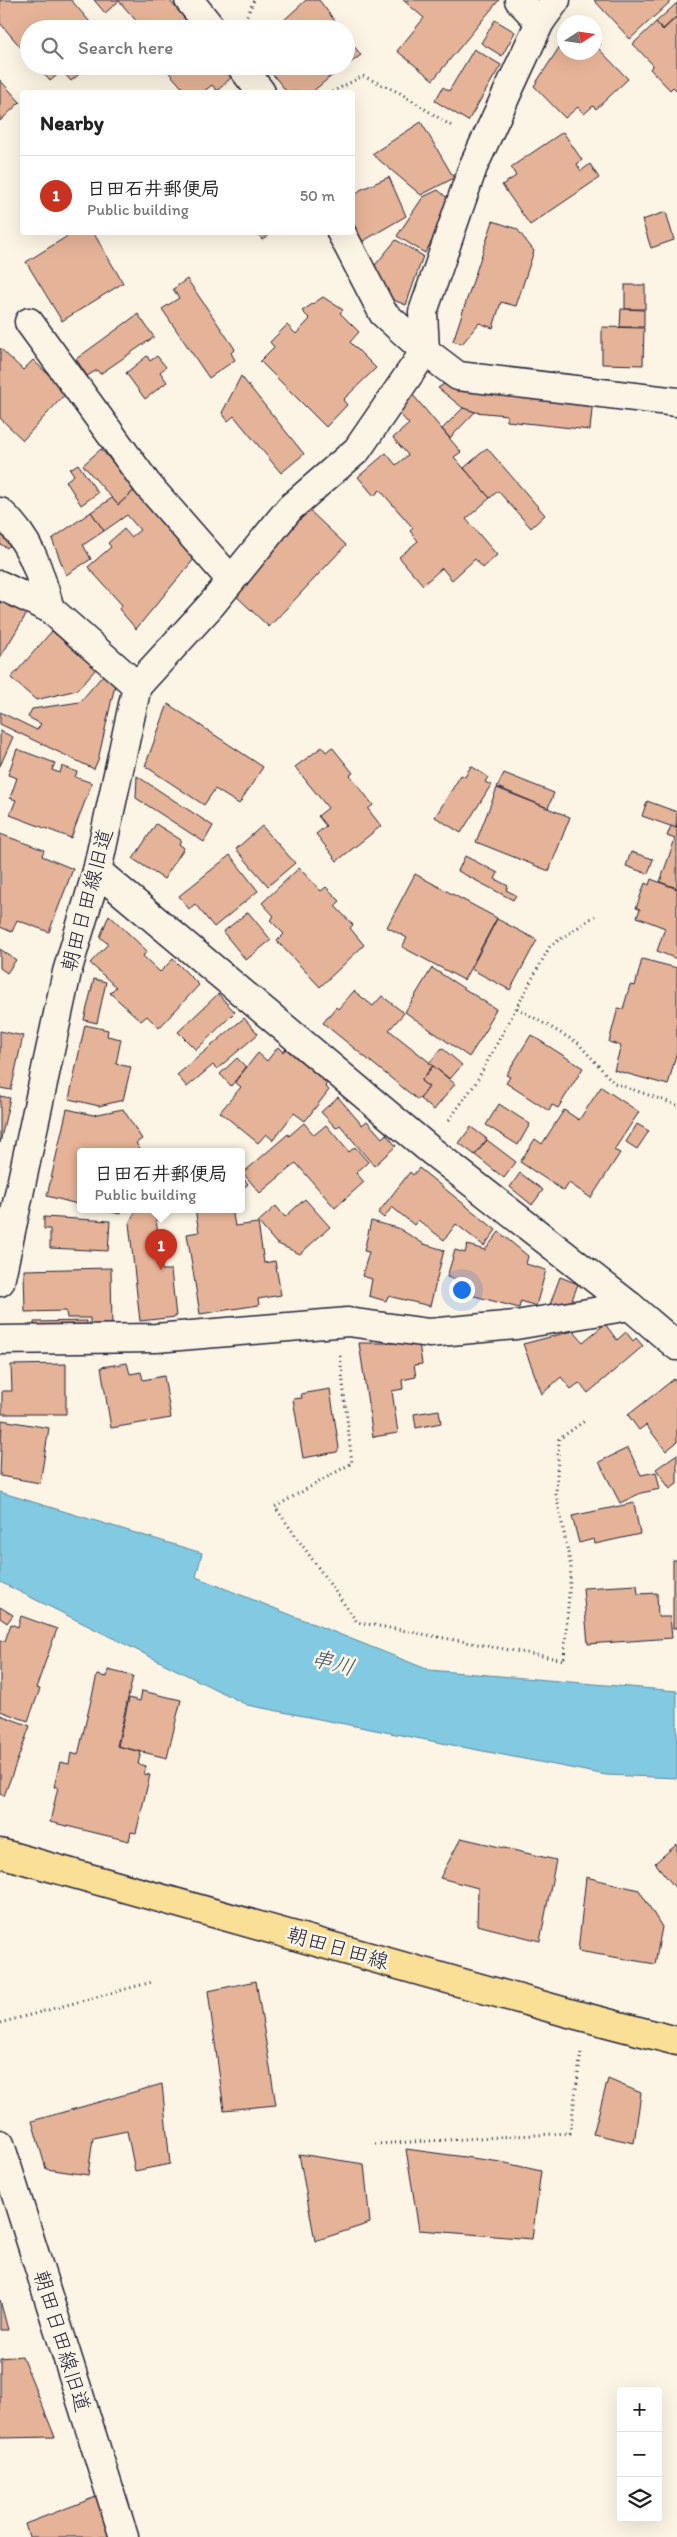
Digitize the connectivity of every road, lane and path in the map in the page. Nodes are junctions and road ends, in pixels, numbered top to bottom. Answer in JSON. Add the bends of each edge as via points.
{"nodes":[{"id":1,"x":189,"y":0,"type":"edge"},
{"id":2,"x":254,"y":0,"type":"edge"},
{"id":3,"x":519,"y":0,"type":"edge"},
{"id":4,"x":556,"y":0,"type":"edge"},
{"id":5,"x":205,"y":20,"type":"edge"},
{"id":6,"x":245,"y":20,"type":"edge"},
{"id":7,"x":540,"y":22,"type":"junction"},
{"id":8,"x":248,"y":75,"type":"edge"},
{"id":9,"x":259,"y":90,"type":"edge"},
{"id":10,"x":336,"y":90,"type":"edge"},
{"id":11,"x":483,"y":146,"type":"junction"},
{"id":12,"x":343,"y":235,"type":"edge"},
{"id":13,"x":29,"y":322,"type":"dead end"},
{"id":14,"x":424,"y":351,"type":"junction"},
{"id":15,"x":677,"y":402,"type":"edge"},
{"id":16,"x":0,"y":512,"type":"edge"},
{"id":17,"x":231,"y":580,"type":"junction"},
{"id":18,"x":0,"y":585,"type":"edge"},
{"id":19,"x":50,"y":609,"type":"junction"},
{"id":20,"x":137,"y":686,"type":"junction"},
{"id":21,"x":97,"y":872,"type":"junction"},
{"id":22,"x":595,"y":916,"type":"dead end"},
{"id":23,"x":517,"y":1008,"type":"junction"},
{"id":24,"x":677,"y":1104,"type":"edge"},
{"id":25,"x":429,"y":1150,"type":"junction"},
{"id":26,"x":0,"y":1282,"type":"edge"},
{"id":27,"x":630,"y":1306,"type":"junction"},
{"id":28,"x":336,"y":1323,"type":"junction"},
{"id":29,"x":0,"y":1340,"type":"edge"},
{"id":30,"x":677,"y":1346,"type":"edge"},
{"id":31,"x":586,"y":1420,"type":"dead end"},
{"id":32,"x":0,"y":1853,"type":"edge"},
{"id":33,"x":152,"y":1982,"type":"dead end"},
{"id":34,"x":0,"y":2023,"type":"edge"},
{"id":35,"x":677,"y":2041,"type":"edge"},
{"id":36,"x":581,"y":2051,"type":"dead end"},
{"id":37,"x":0,"y":2144,"type":"edge"},
{"id":38,"x":375,"y":2144,"type":"dead end"},
{"id":39,"x":124,"y":2537,"type":"edge"}],
"edges":[{"from":1,"to":5,"type":"street"},
{"from":2,"to":6,"type":"path"},
{"from":3,"to":7,"type":"street"},
{"from":4,"to":7,"type":"street"},
{"from":7,"to":11,"type":"street"},
{"from":8,"to":9,"type":"street"},
{"from":10,"to":11,"type":"path","via":[[363,76],[400,93]]},
{"from":11,"to":14,"type":"street","via":[[424,312]]},
{"from":12,"to":14,"type":"street","via":[[382,313]]},
{"from":13,"to":17,"type":"street","via":[[147,484]]},
{"from":14,"to":15,"type":"street","via":[[458,376]]},
{"from":14,"to":17,"type":"street","via":[[357,450],[290,508]]},
{"from":16,"to":19,"type":"street","via":[[14,525],[35,558]]},
{"from":17,"to":20,"type":"street"},
{"from":18,"to":19,"type":"street"},
{"from":19,"to":20,"type":"street"},
{"from":20,"to":21,"type":"street","name":"朝田日田線旧道"},
{"from":21,"to":25,"type":"street"},
{"from":21,"to":26,"type":"street","name":"朝田日田線旧道","via":[[67,972]]},
{"from":22,"to":23,"type":"path","via":[[550,946]]},
{"from":23,"to":24,"type":"path","via":[[578,1043],[614,1083]]},
{"from":23,"to":25,"type":"path","via":[[475,1084]]},
{"from":25,"to":27,"type":"street"},
{"from":27,"to":28,"type":"street","via":[[516,1325],[429,1333]]},
{"from":27,"to":30,"type":"street"},
{"from":28,"to":29,"type":"street","via":[[156,1338]]},
{"from":28,"to":31,"type":"path","via":[[352,1463],[275,1507],[357,1622],[564,1660],[571,1567],[556,1494],[559,1439]]},
{"from":32,"to":35,"type":"main road","name":"朝田日田線","via":[[569,2014]]},
{"from":33,"to":34,"type":"path"},
{"from":36,"to":38,"type":"path","via":[[570,2133]]},
{"from":37,"to":39,"type":"street","name":"朝田日田線旧道"}]}
